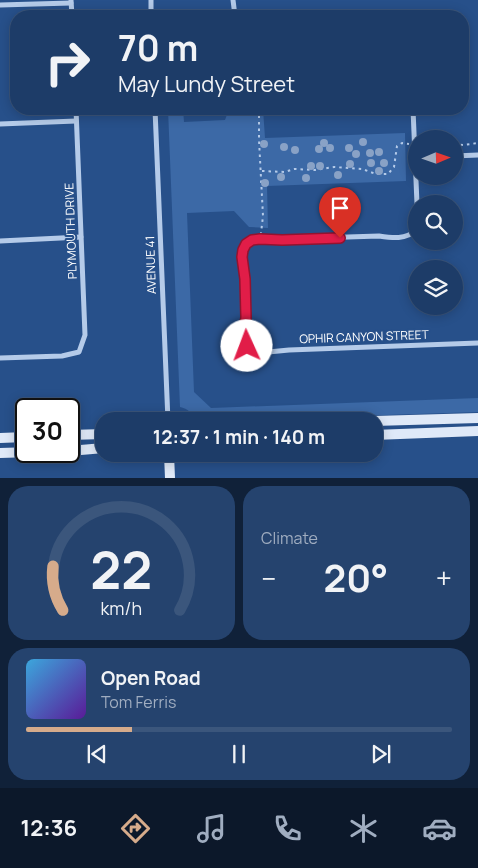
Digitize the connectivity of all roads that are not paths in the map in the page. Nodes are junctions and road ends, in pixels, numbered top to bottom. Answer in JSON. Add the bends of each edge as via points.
{"nodes":[{"id":1,"x":71,"y":2,"type":"edge"},
{"id":2,"x":0,"y":5,"type":"edge"},
{"id":3,"x":76,"y":115,"type":"edge"},
{"id":4,"x":155,"y":115,"type":"edge"},
{"id":5,"x":413,"y":115,"type":"edge"},
{"id":6,"x":76,"y":121,"type":"junction"},
{"id":7,"x":0,"y":124,"type":"edge"},
{"id":8,"x":414,"y":130,"type":"edge"},
{"id":9,"x":463,"y":156,"type":"edge"},
{"id":10,"x":478,"y":156,"type":"edge"},
{"id":11,"x":408,"y":236,"type":"edge"},
{"id":12,"x":81,"y":238,"type":"junction"},
{"id":13,"x":0,"y":241,"type":"edge"},
{"id":14,"x":478,"y":343,"type":"edge"},
{"id":15,"x":0,"y":358,"type":"edge"},
{"id":16,"x":168,"y":412,"type":"edge"},
{"id":17,"x":478,"y":418,"type":"edge"},
{"id":18,"x":383,"y":421,"type":"edge"},
{"id":19,"x":478,"y":431,"type":"edge"},
{"id":20,"x":95,"y":434,"type":"edge"},
{"id":21,"x":80,"y":435,"type":"edge"},
{"id":22,"x":383,"y":435,"type":"edge"},
{"id":23,"x":15,"y":437,"type":"edge"},
{"id":24,"x":0,"y":438,"type":"edge"},
{"id":25,"x":95,"y":449,"type":"edge"},
{"id":26,"x":80,"y":450,"type":"edge"},
{"id":27,"x":0,"y":453,"type":"edge"},
{"id":28,"x":15,"y":453,"type":"edge"},
{"id":29,"x":169,"y":462,"type":"edge"},
{"id":30,"x":170,"y":478,"type":"edge"}],
"edges":[{"from":1,"to":2,"type":"street"},
{"from":3,"to":6,"type":"street","name":"PLYMOUTH DRIVE"},
{"from":4,"to":16,"type":"street","name":"AVENUE 41"},
{"from":5,"to":8,"type":"street"},
{"from":6,"to":7,"type":"street"},
{"from":6,"to":12,"type":"street","name":"PLYMOUTH DRIVE"},
{"from":9,"to":10,"type":"street"},
{"from":11,"to":14,"type":"street","name":"OPHIR CANYON STREET","via":[[252,240],[243,250],[242,257],[246,317],[244,338],[247,346],[258,353]]},
{"from":12,"to":13,"type":"street"},
{"from":12,"to":15,"type":"street","name":"PLYMOUTH DRIVE","via":[[86,335],[79,352],[62,356]]},
{"from":17,"to":18,"type":"street"},
{"from":19,"to":22,"type":"street"},
{"from":20,"to":21,"type":"street"},
{"from":23,"to":24,"type":"street"},
{"from":25,"to":26,"type":"street"},
{"from":27,"to":28,"type":"street"},
{"from":29,"to":30,"type":"street"}]}
